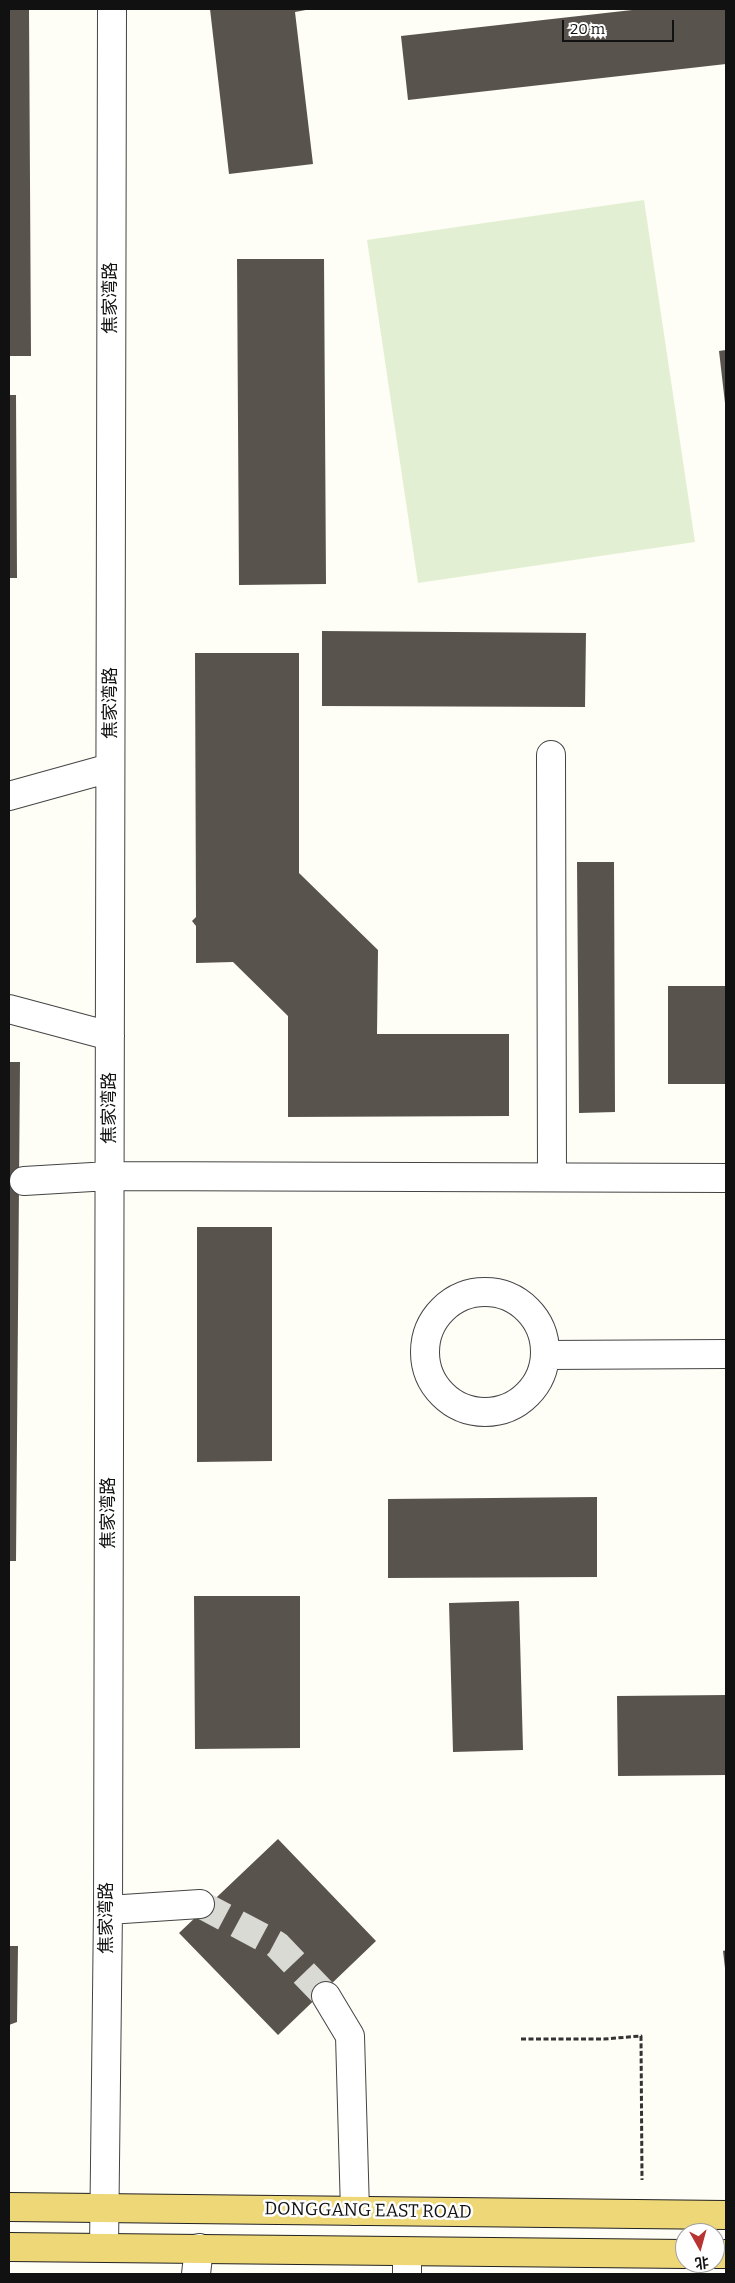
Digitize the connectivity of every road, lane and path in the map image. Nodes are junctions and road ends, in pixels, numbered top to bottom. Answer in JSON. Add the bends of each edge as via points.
{"nodes":[{"id":1,"x":112,"y":9,"type":"edge"},
{"id":2,"x":551,"y":755,"type":"dead end"},
{"id":3,"x":110,"y":768,"type":"junction"},
{"id":4,"x":9,"y":796,"type":"edge"},
{"id":5,"x":9,"y":1009,"type":"edge"},
{"id":6,"x":110,"y":1036,"type":"junction"},
{"id":7,"x":109,"y":1176,"type":"junction"},
{"id":8,"x":552,"y":1177,"type":"junction"},
{"id":9,"x":726,"y":1178,"type":"edge"},
{"id":10,"x":24,"y":1180,"type":"dead end"},
{"id":11,"x":726,"y":1354,"type":"edge"},
{"id":12,"x":546,"y":1355,"type":"junction"},
{"id":13,"x":200,"y":1904,"type":"tunnel mouth"},
{"id":14,"x":108,"y":1910,"type":"junction"},
{"id":15,"x":326,"y":1996,"type":"tunnel mouth"},
{"id":16,"x":521,"y":2039,"type":"dead end"},
{"id":17,"x":9,"y":2207,"type":"edge"},
{"id":18,"x":104,"y":2207,"type":"junction"},
{"id":19,"x":354,"y":2211,"type":"junction"},
{"id":20,"x":726,"y":2214,"type":"edge"},
{"id":21,"x":642,"y":2215,"type":"junction"},
{"id":22,"x":9,"y":2247,"type":"edge"},
{"id":23,"x":104,"y":2247,"type":"junction"},
{"id":24,"x":675,"y":2254,"type":"edge"},
{"id":25,"x":198,"y":2261,"type":"edge"},
{"id":26,"x":407,"y":2263,"type":"edge"}],
"edges":[{"from":1,"to":3,"type":"street","name":"焦家湾路"},
{"from":2,"to":8,"type":"street"},
{"from":3,"to":4,"type":"street"},
{"from":3,"to":6,"type":"street","name":"焦家湾路"},
{"from":5,"to":6,"type":"street"},
{"from":6,"to":7,"type":"street","name":"焦家湾路"},
{"from":7,"to":8,"type":"street"},
{"from":7,"to":10,"type":"street"},
{"from":7,"to":14,"type":"street","name":"焦家湾路"},
{"from":8,"to":9,"type":"street"},
{"from":11,"to":12,"type":"street"},
{"from":12,"to":12,"type":"street","via":[[542,1331],[530,1311],[510,1297],[487,1292],[464,1295],[443,1308],[429,1326],[423,1350],[427,1373],[440,1394],[458,1408],[482,1413],[506,1409],[526,1397],[540,1378]]},
{"from":13,"to":14,"type":"street"},
{"from":14,"to":18,"type":"street","name":"焦家湾路"},
{"from":15,"to":19,"type":"street","via":[[350,2036]]},
{"from":16,"to":21,"type":"path","via":[[641,2036]]},
{"from":17,"to":18,"type":"main road","name":"DONGGANG EAST ROAD"},
{"from":18,"to":19,"type":"main road","name":"DONGGANG EAST ROAD"},
{"from":18,"to":23,"type":"street","name":"焦家湾路"},
{"from":19,"to":21,"type":"main road","name":"DONGGANG EAST ROAD"},
{"from":20,"to":21,"type":"main road","name":"DONGGANG EAST ROAD"},
{"from":22,"to":23,"type":"main road"},
{"from":23,"to":25,"type":"main road"},
{"from":24,"to":26,"type":"main road"},
{"from":25,"to":26,"type":"main road"}]}
